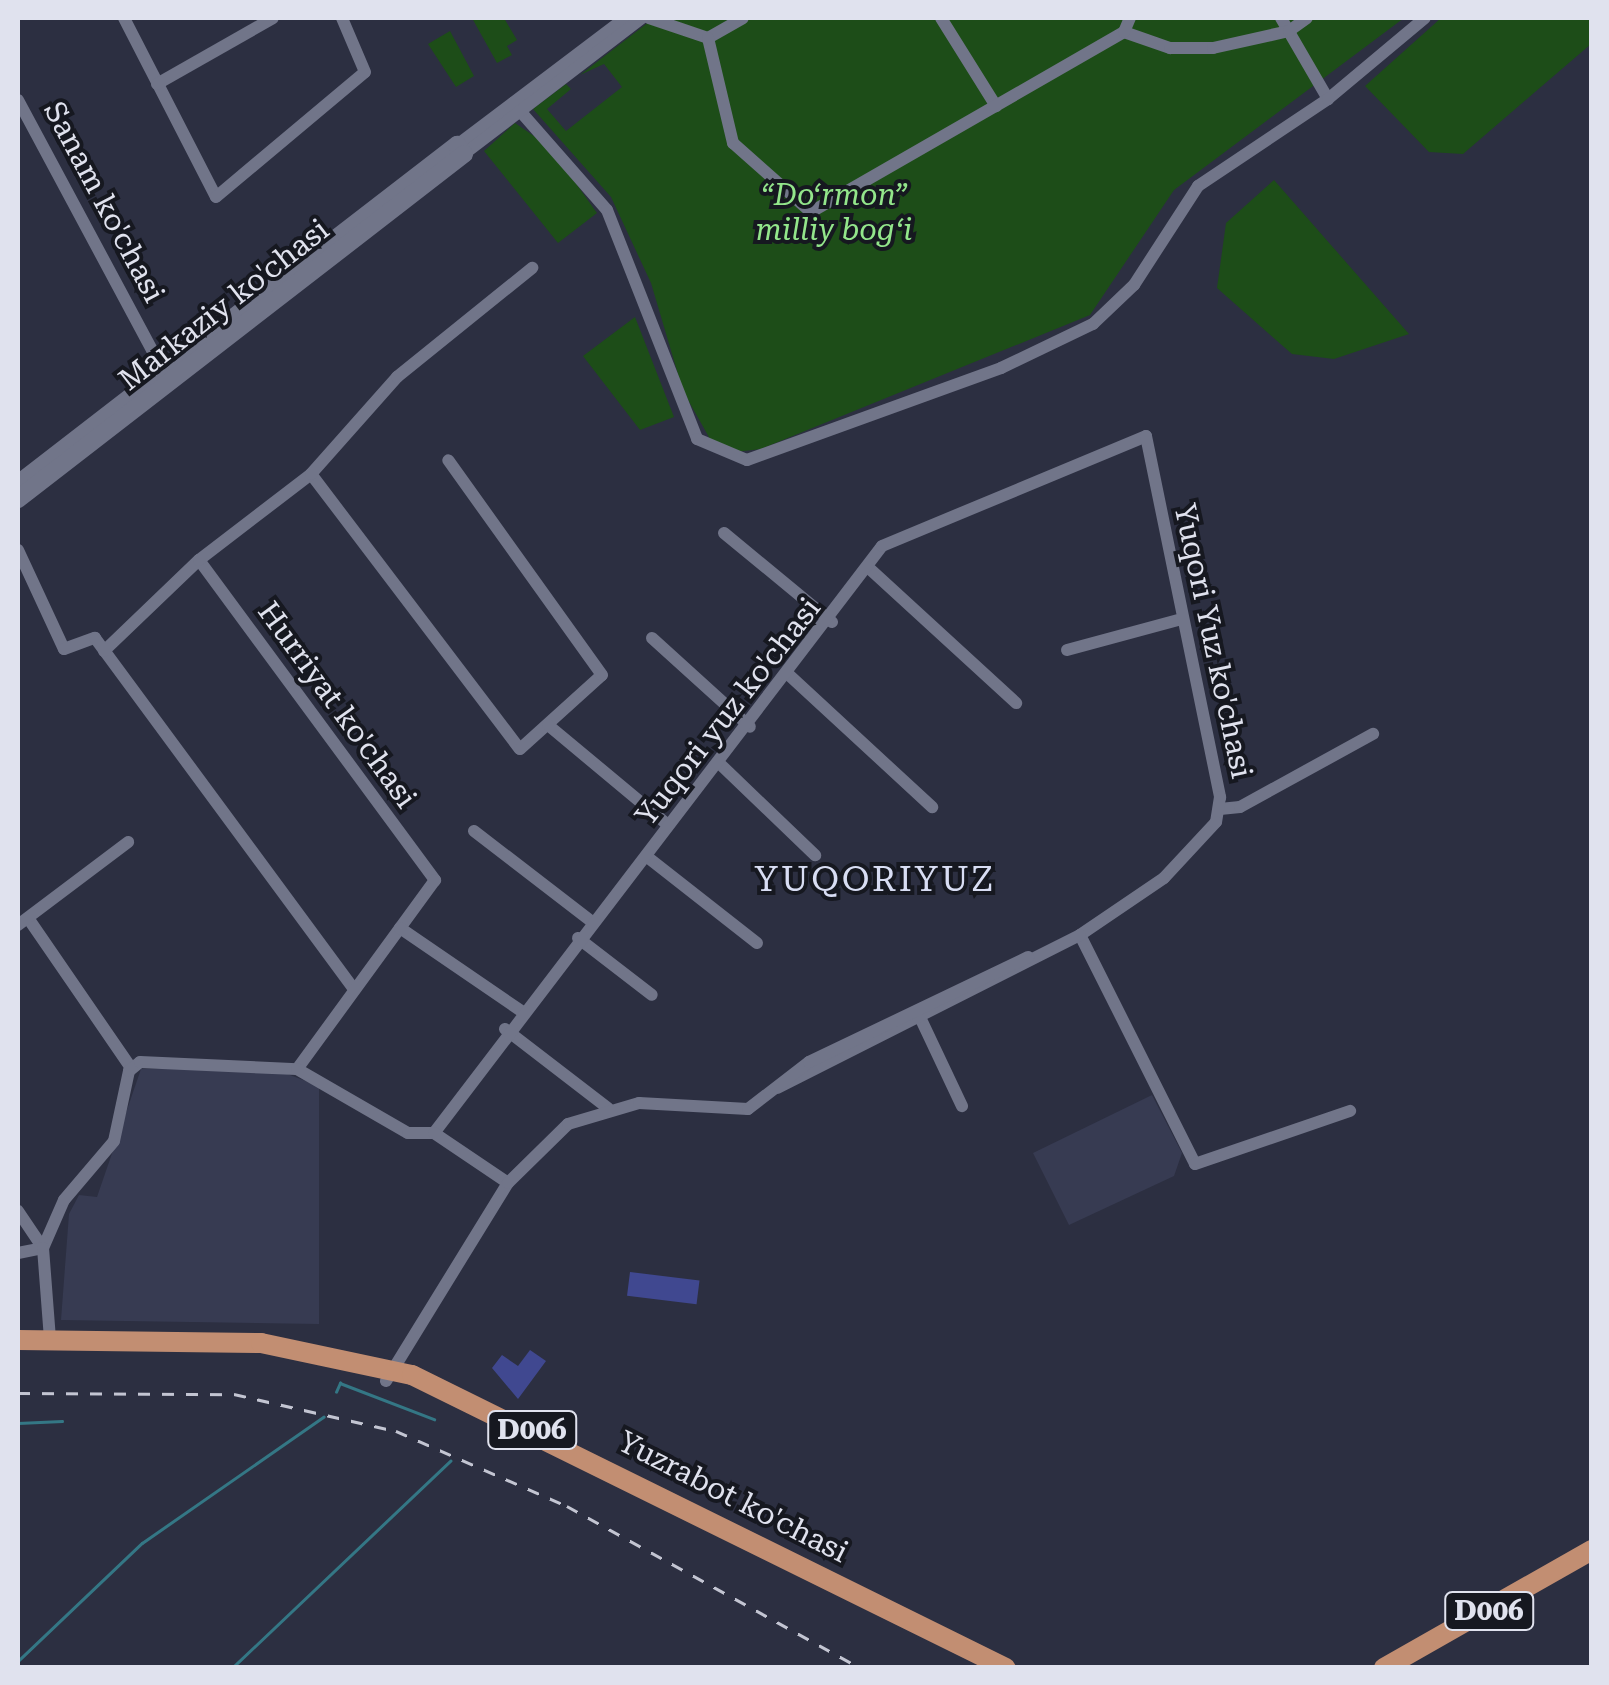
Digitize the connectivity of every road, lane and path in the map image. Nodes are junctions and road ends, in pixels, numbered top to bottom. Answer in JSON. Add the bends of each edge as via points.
{"nodes":[{"id":1,"x":124,"y":18,"type":"edge"},
{"id":2,"x":273,"y":18,"type":"edge"},
{"id":3,"x":342,"y":18,"type":"edge"},
{"id":4,"x":625,"y":18,"type":"edge"},
{"id":5,"x":646,"y":18,"type":"edge"},
{"id":6,"x":743,"y":18,"type":"edge"},
{"id":7,"x":942,"y":18,"type":"edge"},
{"id":8,"x":1130,"y":18,"type":"edge"},
{"id":9,"x":1282,"y":18,"type":"edge"},
{"id":10,"x":1307,"y":18,"type":"edge"},
{"id":11,"x":1425,"y":18,"type":"edge"},
{"id":12,"x":1289,"y":31,"type":"junction"},
{"id":13,"x":1124,"y":32,"type":"junction"},
{"id":14,"x":708,"y":38,"type":"junction"},
{"id":15,"x":157,"y":84,"type":"junction"},
{"id":16,"x":1328,"y":99,"type":"junction"},
{"id":17,"x":18,"y":100,"type":"edge"},
{"id":18,"x":996,"y":106,"type":"junction"},
{"id":19,"x":516,"y":107,"type":"junction"},
{"id":20,"x":460,"y":149,"type":"joint"},
{"id":21,"x":532,"y":268,"type":"dead end"},
{"id":22,"x":166,"y":376,"type":"junction"},
{"id":23,"x":1146,"y":436,"type":"joint"},
{"id":24,"x":448,"y":460,"type":"dead end"},
{"id":25,"x":311,"y":474,"type":"junction"},
{"id":26,"x":18,"y":484,"type":"edge"},
{"id":27,"x":18,"y":500,"type":"edge"},
{"id":28,"x":724,"y":533,"type":"dead end"},
{"id":29,"x":18,"y":550,"type":"edge"},
{"id":30,"x":199,"y":560,"type":"junction"},
{"id":31,"x":871,"y":570,"type":"junction"},
{"id":32,"x":1178,"y":620,"type":"junction"},
{"id":33,"x":832,"y":622,"type":"junction"},
{"id":34,"x":652,"y":638,"type":"dead end"},
{"id":35,"x":1067,"y":650,"type":"dead end"},
{"id":36,"x":104,"y":651,"type":"junction"},
{"id":37,"x":789,"y":675,"type":"junction"},
{"id":38,"x":1016,"y":703,"type":"dead end"},
{"id":39,"x":548,"y":724,"type":"junction"},
{"id":40,"x":750,"y":727,"type":"junction"},
{"id":41,"x":1374,"y":734,"type":"dead end"},
{"id":42,"x":720,"y":764,"type":"junction"},
{"id":43,"x":932,"y":807,"type":"dead end"},
{"id":44,"x":1220,"y":809,"type":"junction"},
{"id":45,"x":668,"y":825,"type":"junction"},
{"id":46,"x":474,"y":831,"type":"dead end"},
{"id":47,"x":128,"y":842,"type":"dead end"},
{"id":48,"x":815,"y":854,"type":"dead end"},
{"id":49,"x":646,"y":856,"type":"junction"},
{"id":50,"x":23,"y":921,"type":"edge"},
{"id":51,"x":591,"y":921,"type":"junction"},
{"id":52,"x":400,"y":928,"type":"junction"},
{"id":53,"x":1080,"y":934,"type":"junction"},
{"id":54,"x":578,"y":938,"type":"junction"},
{"id":55,"x":757,"y":944,"type":"dead end"},
{"id":56,"x":352,"y":986,"type":"junction"},
{"id":57,"x":652,"y":995,"type":"dead end"},
{"id":58,"x":520,"y":1010,"type":"junction"},
{"id":59,"x":918,"y":1014,"type":"junction"},
{"id":60,"x":506,"y":1028,"type":"junction"},
{"id":61,"x":131,"y":1068,"type":"junction"},
{"id":62,"x":297,"y":1069,"type":"junction"},
{"id":63,"x":962,"y":1106,"type":"dead end"},
{"id":64,"x":608,"y":1108,"type":"junction"},
{"id":65,"x":1350,"y":1111,"type":"dead end"},
{"id":66,"x":434,"y":1133,"type":"junction"},
{"id":67,"x":508,"y":1183,"type":"junction"},
{"id":68,"x":18,"y":1211,"type":"edge"},
{"id":69,"x":43,"y":1248,"type":"junction"},
{"id":70,"x":18,"y":1253,"type":"edge"},
{"id":71,"x":50,"y":1338,"type":"junction"},
{"id":72,"x":18,"y":1340,"type":"edge"},
{"id":73,"x":18,"y":1352,"type":"edge"},
{"id":74,"x":388,"y":1375,"type":"junction"},
{"id":75,"x":538,"y":1441,"type":"junction"},
{"id":76,"x":1592,"y":1550,"type":"edge"},
{"id":77,"x":1592,"y":1564,"type":"edge"},
{"id":78,"x":978,"y":1668,"type":"edge"},
{"id":79,"x":1006,"y":1668,"type":"edge"},
{"id":80,"x":1384,"y":1668,"type":"edge"},
{"id":81,"x":1414,"y":1668,"type":"edge"}],
"edges":[{"from":1,"to":15,"type":"street"},
{"from":2,"to":15,"type":"street"},
{"from":3,"to":15,"type":"street","via":[[365,72],[229,190],[209,192]]},
{"from":4,"to":19,"type":"street"},
{"from":5,"to":14,"type":"street"},
{"from":5,"to":19,"type":"street"},
{"from":6,"to":14,"type":"street"},
{"from":7,"to":18,"type":"street"},
{"from":8,"to":13,"type":"street"},
{"from":9,"to":12,"type":"street"},
{"from":10,"to":12,"type":"street"},
{"from":11,"to":16,"type":"street"},
{"from":12,"to":13,"type":"street","via":[[1170,48]]},
{"from":12,"to":16,"type":"street"},
{"from":13,"to":18,"type":"street"},
{"from":14,"to":18,"type":"street","via":[[733,144],[811,212]]},
{"from":16,"to":19,"type":"street","via":[[1198,186],[1134,284],[1093,324],[1001,368],[740,460],[697,439],[607,210]]},
{"from":17,"to":22,"type":"street","name":"Sanam ko'chasi"},
{"from":19,"to":20,"type":"street"},
{"from":20,"to":22,"type":"street","name":"Markaziy ko'chasi"},
{"from":21,"to":25,"type":"street","via":[[397,377]]},
{"from":22,"to":26,"type":"street","name":"Markaziy ko'chasi"},
{"from":22,"to":27,"type":"street","name":"Markaziy ko'chasi"},
{"from":23,"to":31,"type":"street","name":"Yuqori yuz ko'chasi","via":[[883,544]]},
{"from":23,"to":32,"type":"street","name":"Yuqori Yuz ko'chasi"},
{"from":24,"to":39,"type":"street","via":[[602,675]]},
{"from":25,"to":30,"type":"street"},
{"from":25,"to":39,"type":"street","via":[[520,749]]},
{"from":28,"to":33,"type":"street"},
{"from":29,"to":36,"type":"street","via":[[64,649],[95,638]]},
{"from":30,"to":36,"type":"street"},
{"from":30,"to":52,"type":"street","name":"Hurriyat ko'chasi","via":[[435,880]]},
{"from":31,"to":33,"type":"street","name":"Yuqori yuz ko'chasi"},
{"from":31,"to":38,"type":"street"},
{"from":32,"to":35,"type":"street"},
{"from":32,"to":44,"type":"street","name":"Yuqori Yuz ko'chasi"},
{"from":33,"to":37,"type":"street","name":"Yuqori yuz ko'chasi"},
{"from":34,"to":40,"type":"street"},
{"from":36,"to":56,"type":"street"},
{"from":37,"to":40,"type":"street","name":"Yuqori yuz ko'chasi"},
{"from":37,"to":43,"type":"street"},
{"from":39,"to":45,"type":"street"},
{"from":40,"to":42,"type":"street","name":"Yuqori yuz ko'chasi"},
{"from":41,"to":44,"type":"street","via":[[1240,807]]},
{"from":42,"to":45,"type":"street","name":"Yuqori yuz ko'chasi"},
{"from":42,"to":48,"type":"street"},
{"from":44,"to":53,"type":"street","name":"Yuqori Yuz ko'chasi","via":[[1164,878]]},
{"from":45,"to":49,"type":"street","name":"Yuqori yuz ko'chasi"},
{"from":46,"to":51,"type":"street"},
{"from":47,"to":50,"type":"street"},
{"from":49,"to":51,"type":"street","name":"Yuqori yuz ko'chasi"},
{"from":49,"to":55,"type":"street"},
{"from":50,"to":61,"type":"street"},
{"from":51,"to":54,"type":"street","name":"Yuqori yuz ko'chasi"},
{"from":52,"to":56,"type":"street"},
{"from":52,"to":58,"type":"street"},
{"from":53,"to":59,"type":"street","name":"Yuqori Yuz ko'chasi"},
{"from":53,"to":65,"type":"street","via":[[1194,1164]]},
{"from":54,"to":57,"type":"street"},
{"from":54,"to":58,"type":"street","name":"Yuqori yuz ko'chasi"},
{"from":56,"to":62,"type":"street"},
{"from":58,"to":60,"type":"street","name":"Yuqori yuz ko'chasi"},
{"from":59,"to":63,"type":"street"},
{"from":59,"to":64,"type":"street","name":"Yuqori Yuz ko'chasi","via":[[748,1108]]},
{"from":60,"to":64,"type":"street"},
{"from":60,"to":66,"type":"street","name":"Yuqori yuz ko'chasi"},
{"from":61,"to":62,"type":"street"},
{"from":61,"to":69,"type":"street","via":[[114,1141],[64,1200]]},
{"from":62,"to":66,"type":"street","via":[[408,1133]]},
{"from":64,"to":67,"type":"street","name":"Yuqori Yuz ko'chasi","via":[[556,1133]]},
{"from":66,"to":67,"type":"street"},
{"from":67,"to":74,"type":"street","name":"Yuqori Yuz ko'chasi"},
{"from":68,"to":69,"type":"street"},
{"from":69,"to":70,"type":"street"},
{"from":69,"to":71,"type":"street"},
{"from":71,"to":72,"type":"main road","name":"Yuzrabot ko'chasi","number":"D006"},
{"from":71,"to":74,"type":"main road","name":"Yuzrabot ko'chasi","number":"D006","via":[[234,1340]]},
{"from":73,"to":74,"type":"main road","name":"Yuzrabot ko'chasi","number":"D006","via":[[228,1351]]},
{"from":74,"to":75,"type":"main road","name":"Yuzrabot ko'chasi","number":"D006"},
{"from":75,"to":78,"type":"main road","name":"Yuzrabot ko'chasi","number":"D006"},
{"from":75,"to":79,"type":"main road","name":"Yuzrabot ko'chasi","number":"D006"},
{"from":76,"to":80,"type":"main road","number":"D006"},
{"from":77,"to":81,"type":"main road","number":"D006"}]}
